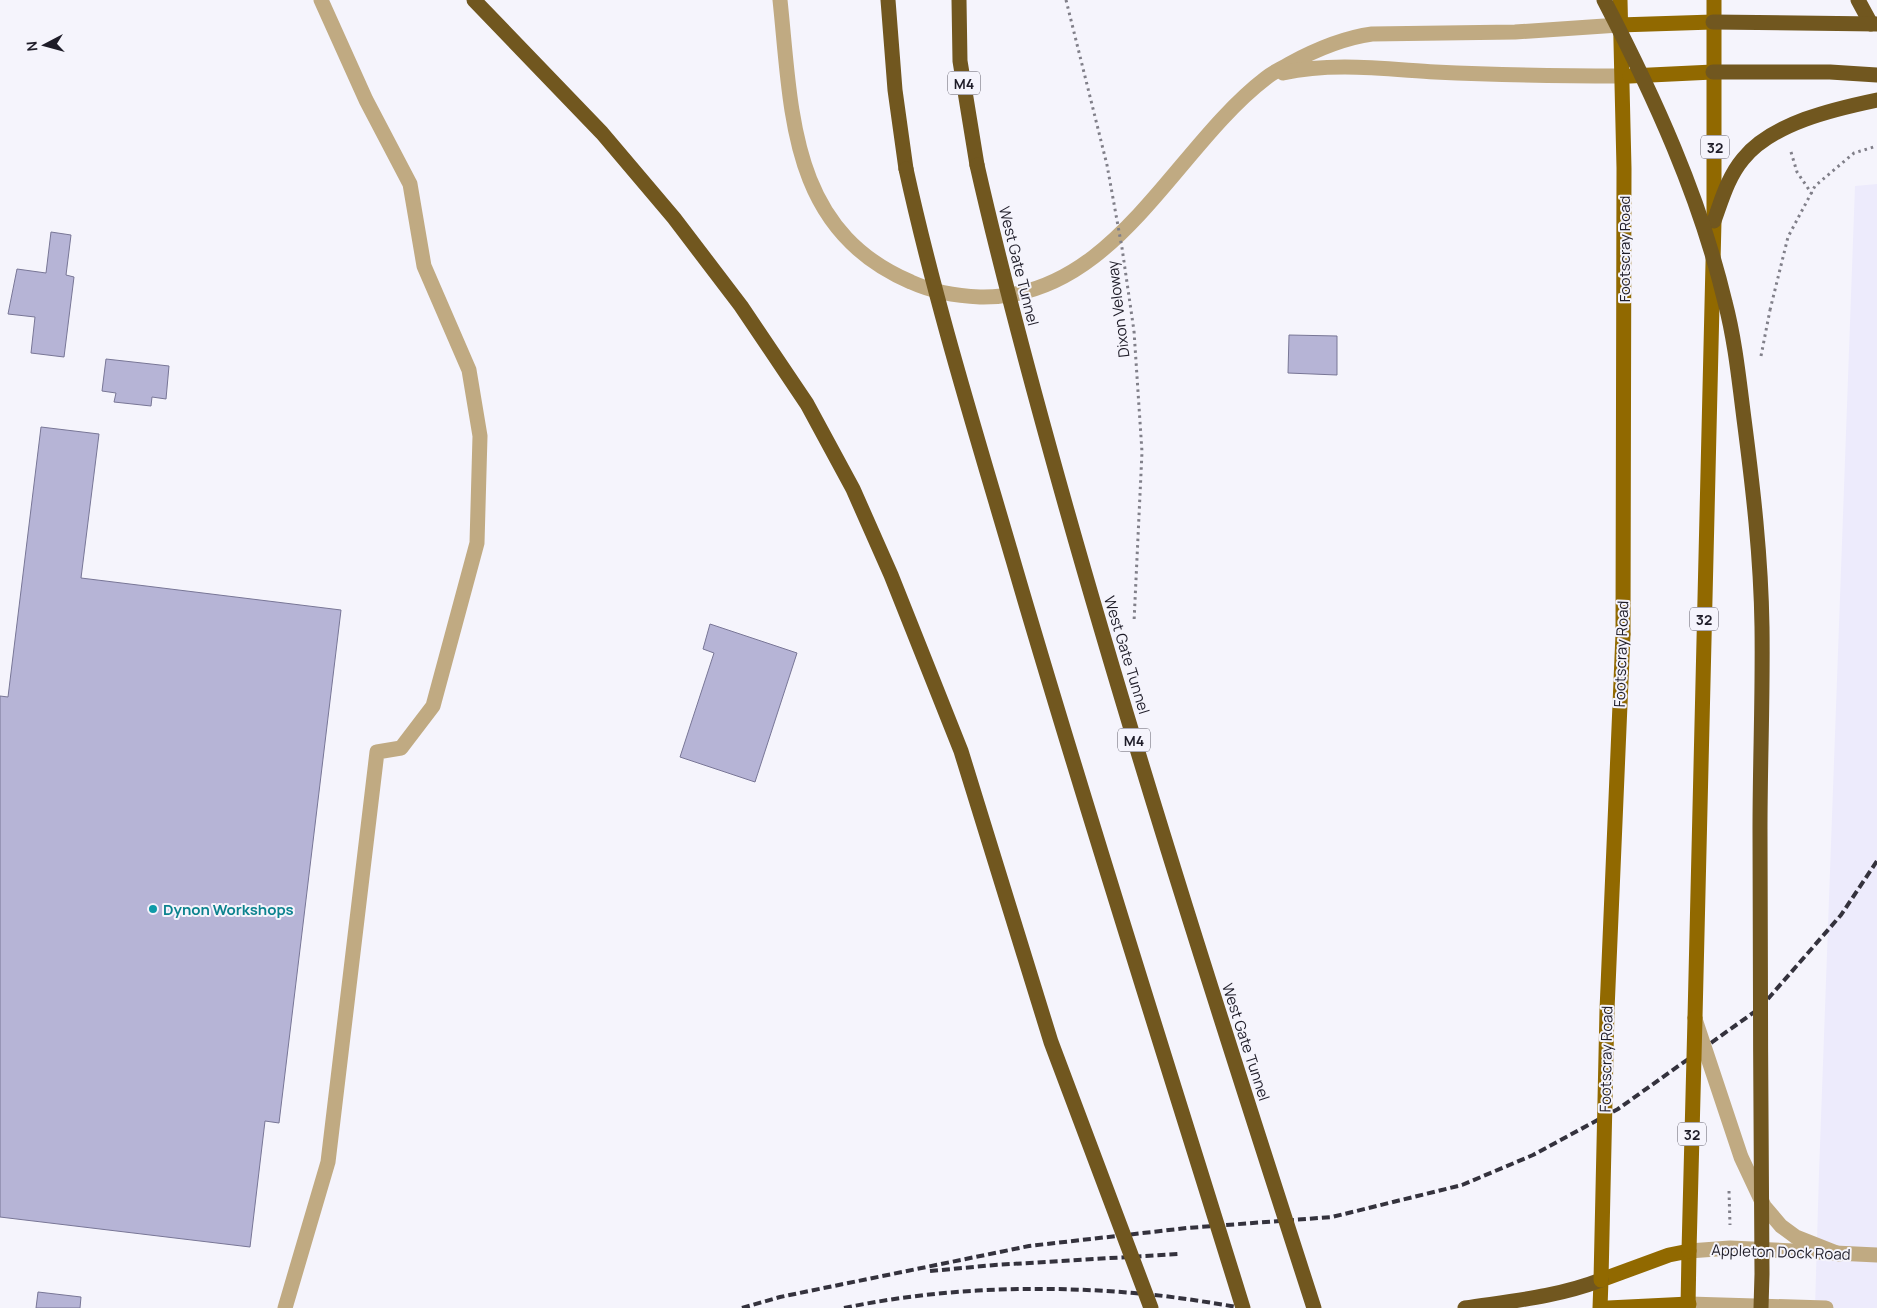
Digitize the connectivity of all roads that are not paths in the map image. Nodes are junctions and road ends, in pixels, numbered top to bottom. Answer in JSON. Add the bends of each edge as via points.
{"nodes":[{"id":1,"x":321,"y":0,"type":"edge"},
{"id":2,"x":474,"y":0,"type":"edge"},
{"id":3,"x":780,"y":0,"type":"edge"},
{"id":4,"x":889,"y":0,"type":"edge"},
{"id":5,"x":959,"y":0,"type":"edge"},
{"id":6,"x":1604,"y":0,"type":"edge"},
{"id":7,"x":1620,"y":0,"type":"edge"},
{"id":8,"x":1714,"y":0,"type":"edge"},
{"id":9,"x":1858,"y":0,"type":"edge"},
{"id":10,"x":1713,"y":22,"type":"junction"},
{"id":11,"x":1874,"y":24,"type":"edge"},
{"id":12,"x":1619,"y":25,"type":"junction"},
{"id":13,"x":1713,"y":72,"type":"junction"},
{"id":14,"x":1877,"y":75,"type":"edge"},
{"id":15,"x":1267,"y":76,"type":"junction"},
{"id":16,"x":1621,"y":76,"type":"junction"},
{"id":17,"x":1877,"y":100,"type":"edge"},
{"id":18,"x":1714,"y":221,"type":"junction"},
{"id":19,"x":1694,"y":1018,"type":"junction"},
{"id":20,"x":1689,"y":1251,"type":"junction"},
{"id":21,"x":1839,"y":1254,"type":"junction"},
{"id":22,"x":1877,"y":1255,"type":"edge"},
{"id":23,"x":1601,"y":1280,"type":"junction"},
{"id":24,"x":1689,"y":1306,"type":"edge"},
{"id":25,"x":285,"y":1308,"type":"edge"},
{"id":26,"x":1151,"y":1308,"type":"edge"},
{"id":27,"x":1243,"y":1308,"type":"edge"},
{"id":28,"x":1314,"y":1308,"type":"edge"},
{"id":29,"x":1464,"y":1308,"type":"edge"},
{"id":30,"x":1600,"y":1308,"type":"edge"},
{"id":31,"x":1608,"y":1308,"type":"edge"},
{"id":32,"x":1760,"y":1308,"type":"edge"},
{"id":33,"x":1826,"y":1308,"type":"edge"}],
"edges":[{"from":1,"to":25,"type":"street","via":[[366,100],[410,184],[424,266],[469,370],[480,436],[477,543],[432,706],[401,748],[377,752],[328,1162]]},
{"from":2,"to":26,"type":"highway","bridge":true,"via":[[602,133],[674,218],[741,306],[807,404],[853,489],[961,750],[1051,1042]]},
{"from":3,"to":15,"type":"street","via":[[794,131],[806,174],[829,216],[859,252],[900,278],[960,296],[996,297],[1022,293],[1069,274],[1091,261],[1153,197],[1219,121]]},
{"from":4,"to":27,"type":"highway","bridge":true,"via":[[894,90],[906,169],[948,339],[1049,685]]},
{"from":5,"to":28,"type":"highway","name":"West Gate Tunnel","number":"M4","bridge":true,"via":[[960,61],[977,165],[1016,328],[1097,616],[1203,965]]},
{"from":6,"to":32,"type":"highway","bridge":true,"via":[[1665,128],[1705,231],[1726,304],[1751,471],[1762,625]]},
{"from":7,"to":12,"type":"main road","name":"Footscray Road"},
{"from":8,"to":10,"type":"main road","number":"32"},
{"from":9,"to":11,"type":"highway"},
{"from":10,"to":11,"type":"highway"},
{"from":10,"to":12,"type":"main road"},
{"from":10,"to":13,"type":"main road","number":"32"},
{"from":12,"to":15,"type":"street","via":[[1515,32],[1352,36],[1311,52]]},
{"from":12,"to":16,"type":"main road","name":"Footscray Road"},
{"from":13,"to":14,"type":"highway"},
{"from":13,"to":16,"type":"main road"},
{"from":13,"to":18,"type":"main road","number":"32"},
{"from":15,"to":16,"type":"street","via":[[1301,69],[1344,67],[1530,76]]},
{"from":16,"to":23,"type":"main road","name":"Footscray Road","bridge":true,"via":[[1624,168],[1623,634],[1607,1010]]},
{"from":17,"to":18,"type":"highway","via":[[1820,114],[1758,145],[1743,158],[1727,185]]},
{"from":18,"to":19,"type":"main road","number":"32","bridge":true},
{"from":19,"to":20,"type":"main road","number":"32","bridge":true},
{"from":19,"to":21,"type":"street","bridge":true,"via":[[1741,1157],[1764,1206],[1781,1226],[1796,1237]]},
{"from":20,"to":21,"type":"street","name":"Appleton Dock Road","bridge":true,"via":[[1730,1248]]},
{"from":20,"to":23,"type":"main road","name":"Appleton Dock Road"},
{"from":20,"to":24,"type":"main road","number":"32"},
{"from":21,"to":22,"type":"street","name":"Appleton Dock Road"},
{"from":23,"to":29,"type":"highway","via":[[1546,1296]]},
{"from":23,"to":30,"type":"main road","name":"Footscray Road"},
{"from":24,"to":31,"type":"main road"},
{"from":24,"to":33,"type":"street"}]}
